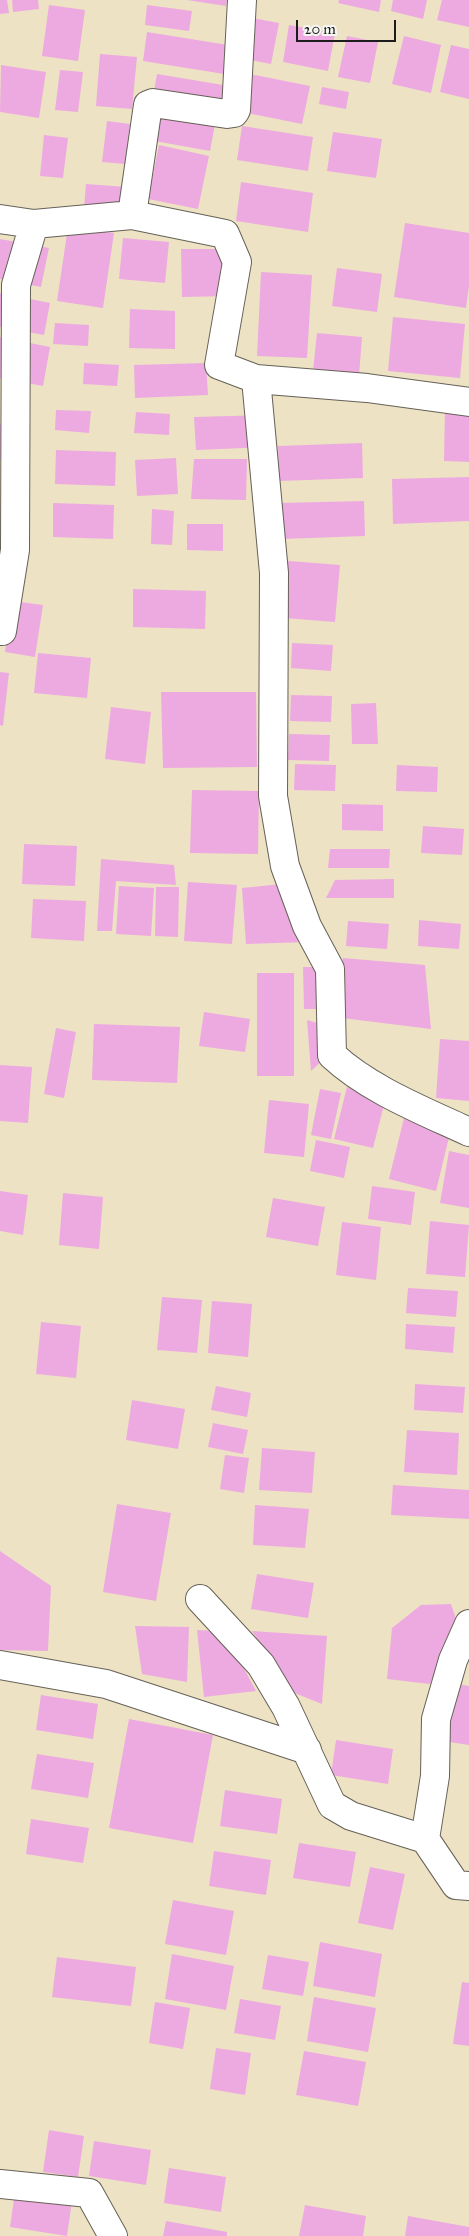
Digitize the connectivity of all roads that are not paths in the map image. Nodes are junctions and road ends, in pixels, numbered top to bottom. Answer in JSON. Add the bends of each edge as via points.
{"nodes":[{"id":1,"x":242,"y":0,"type":"edge"},
{"id":2,"x":132,"y":214,"type":"junction"},
{"id":3,"x":0,"y":219,"type":"edge"},
{"id":4,"x":34,"y":224,"type":"junction"},
{"id":5,"x":256,"y":380,"type":"junction"},
{"id":6,"x":469,"y":402,"type":"edge"},
{"id":7,"x":0,"y":631,"type":"edge"},
{"id":8,"x":469,"y":1132,"type":"edge"},
{"id":9,"x":200,"y":1599,"type":"dead end"},
{"id":10,"x":469,"y":1624,"type":"edge"},
{"id":11,"x":0,"y":1665,"type":"edge"},
{"id":12,"x":307,"y":1750,"type":"junction"},
{"id":13,"x":425,"y":1839,"type":"junction"},
{"id":14,"x":469,"y":1886,"type":"edge"},
{"id":15,"x":0,"y":2184,"type":"edge"},
{"id":16,"x":113,"y":2236,"type":"edge"}],
"edges":[{"from":1,"to":2,"type":"street","via":[[236,110],[227,114],[153,102],[148,106]]},
{"from":2,"to":4,"type":"street"},
{"from":2,"to":5,"type":"street","via":[[225,234],[237,262],[219,365]]},
{"from":3,"to":4,"type":"street"},
{"from":4,"to":7,"type":"street","via":[[16,285],[15,550]]},
{"from":5,"to":6,"type":"street","via":[[367,388]]},
{"from":5,"to":8,"type":"street","via":[[274,573],[274,796],[285,866],[307,926],[330,969],[332,1055],[346,1068],[398,1098]]},
{"from":9,"to":12,"type":"street","via":[[261,1665]]},
{"from":10,"to":13,"type":"street","via":[[453,1660],[436,1719],[435,1776]]},
{"from":11,"to":12,"type":"street","via":[[106,1684]]},
{"from":12,"to":13,"type":"street","via":[[332,1804],[351,1816]]},
{"from":13,"to":14,"type":"street","via":[[456,1885]]},
{"from":15,"to":16,"type":"street","via":[[89,2193]]}]}
